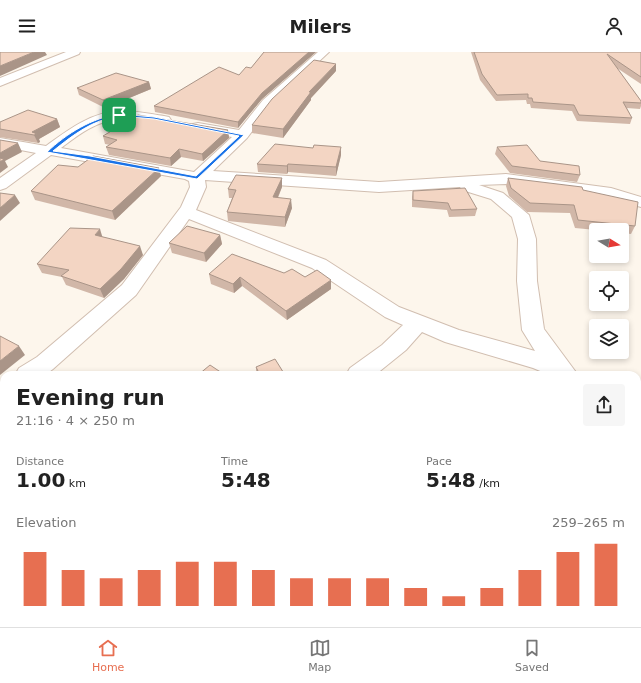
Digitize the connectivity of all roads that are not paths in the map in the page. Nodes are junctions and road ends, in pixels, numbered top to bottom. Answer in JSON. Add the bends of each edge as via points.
{"nodes":[{"id":1,"x":75,"y":52,"type":"edge"},
{"id":2,"x":324,"y":52,"type":"edge"},
{"id":3,"x":0,"y":82,"type":"edge"},
{"id":4,"x":242,"y":135,"type":"junction"},
{"id":5,"x":0,"y":142,"type":"edge"},
{"id":6,"x":49,"y":152,"type":"junction"},
{"id":7,"x":198,"y":177,"type":"junction"},
{"id":8,"x":455,"y":183,"type":"junction"},
{"id":9,"x":0,"y":185,"type":"edge"},
{"id":10,"x":641,"y":202,"type":"edge"},
{"id":11,"x":186,"y":212,"type":"junction"},
{"id":12,"x":418,"y":322,"type":"junction"},
{"id":13,"x":33,"y":371,"type":"edge"},
{"id":14,"x":363,"y":371,"type":"edge"},
{"id":15,"x":560,"y":371,"type":"edge"},
{"id":16,"x":561,"y":371,"type":"edge"}],
"edges":[{"from":1,"to":3,"type":"street"},
{"from":2,"to":4,"type":"street","via":[[266,104]]},
{"from":4,"to":6,"type":"street","via":[[154,118],[119,115],[106,117],[80,128]]},
{"from":4,"to":7,"type":"street"},
{"from":5,"to":6,"type":"street"},
{"from":6,"to":7,"type":"street"},
{"from":6,"to":9,"type":"street"},
{"from":7,"to":8,"type":"street","via":[[379,187]]},
{"from":7,"to":11,"type":"street","via":[[198,187]]},
{"from":8,"to":10,"type":"street","via":[[506,179],[610,193]]},
{"from":8,"to":16,"type":"street","via":[[497,196],[520,215],[527,239],[527,281],[534,330]]},
{"from":11,"to":12,"type":"street","via":[[319,264],[392,312]]},
{"from":11,"to":13,"type":"street","via":[[129,290]]},
{"from":12,"to":14,"type":"street","via":[[386,354]]},
{"from":12,"to":15,"type":"street","via":[[453,336],[540,361]]}]}
